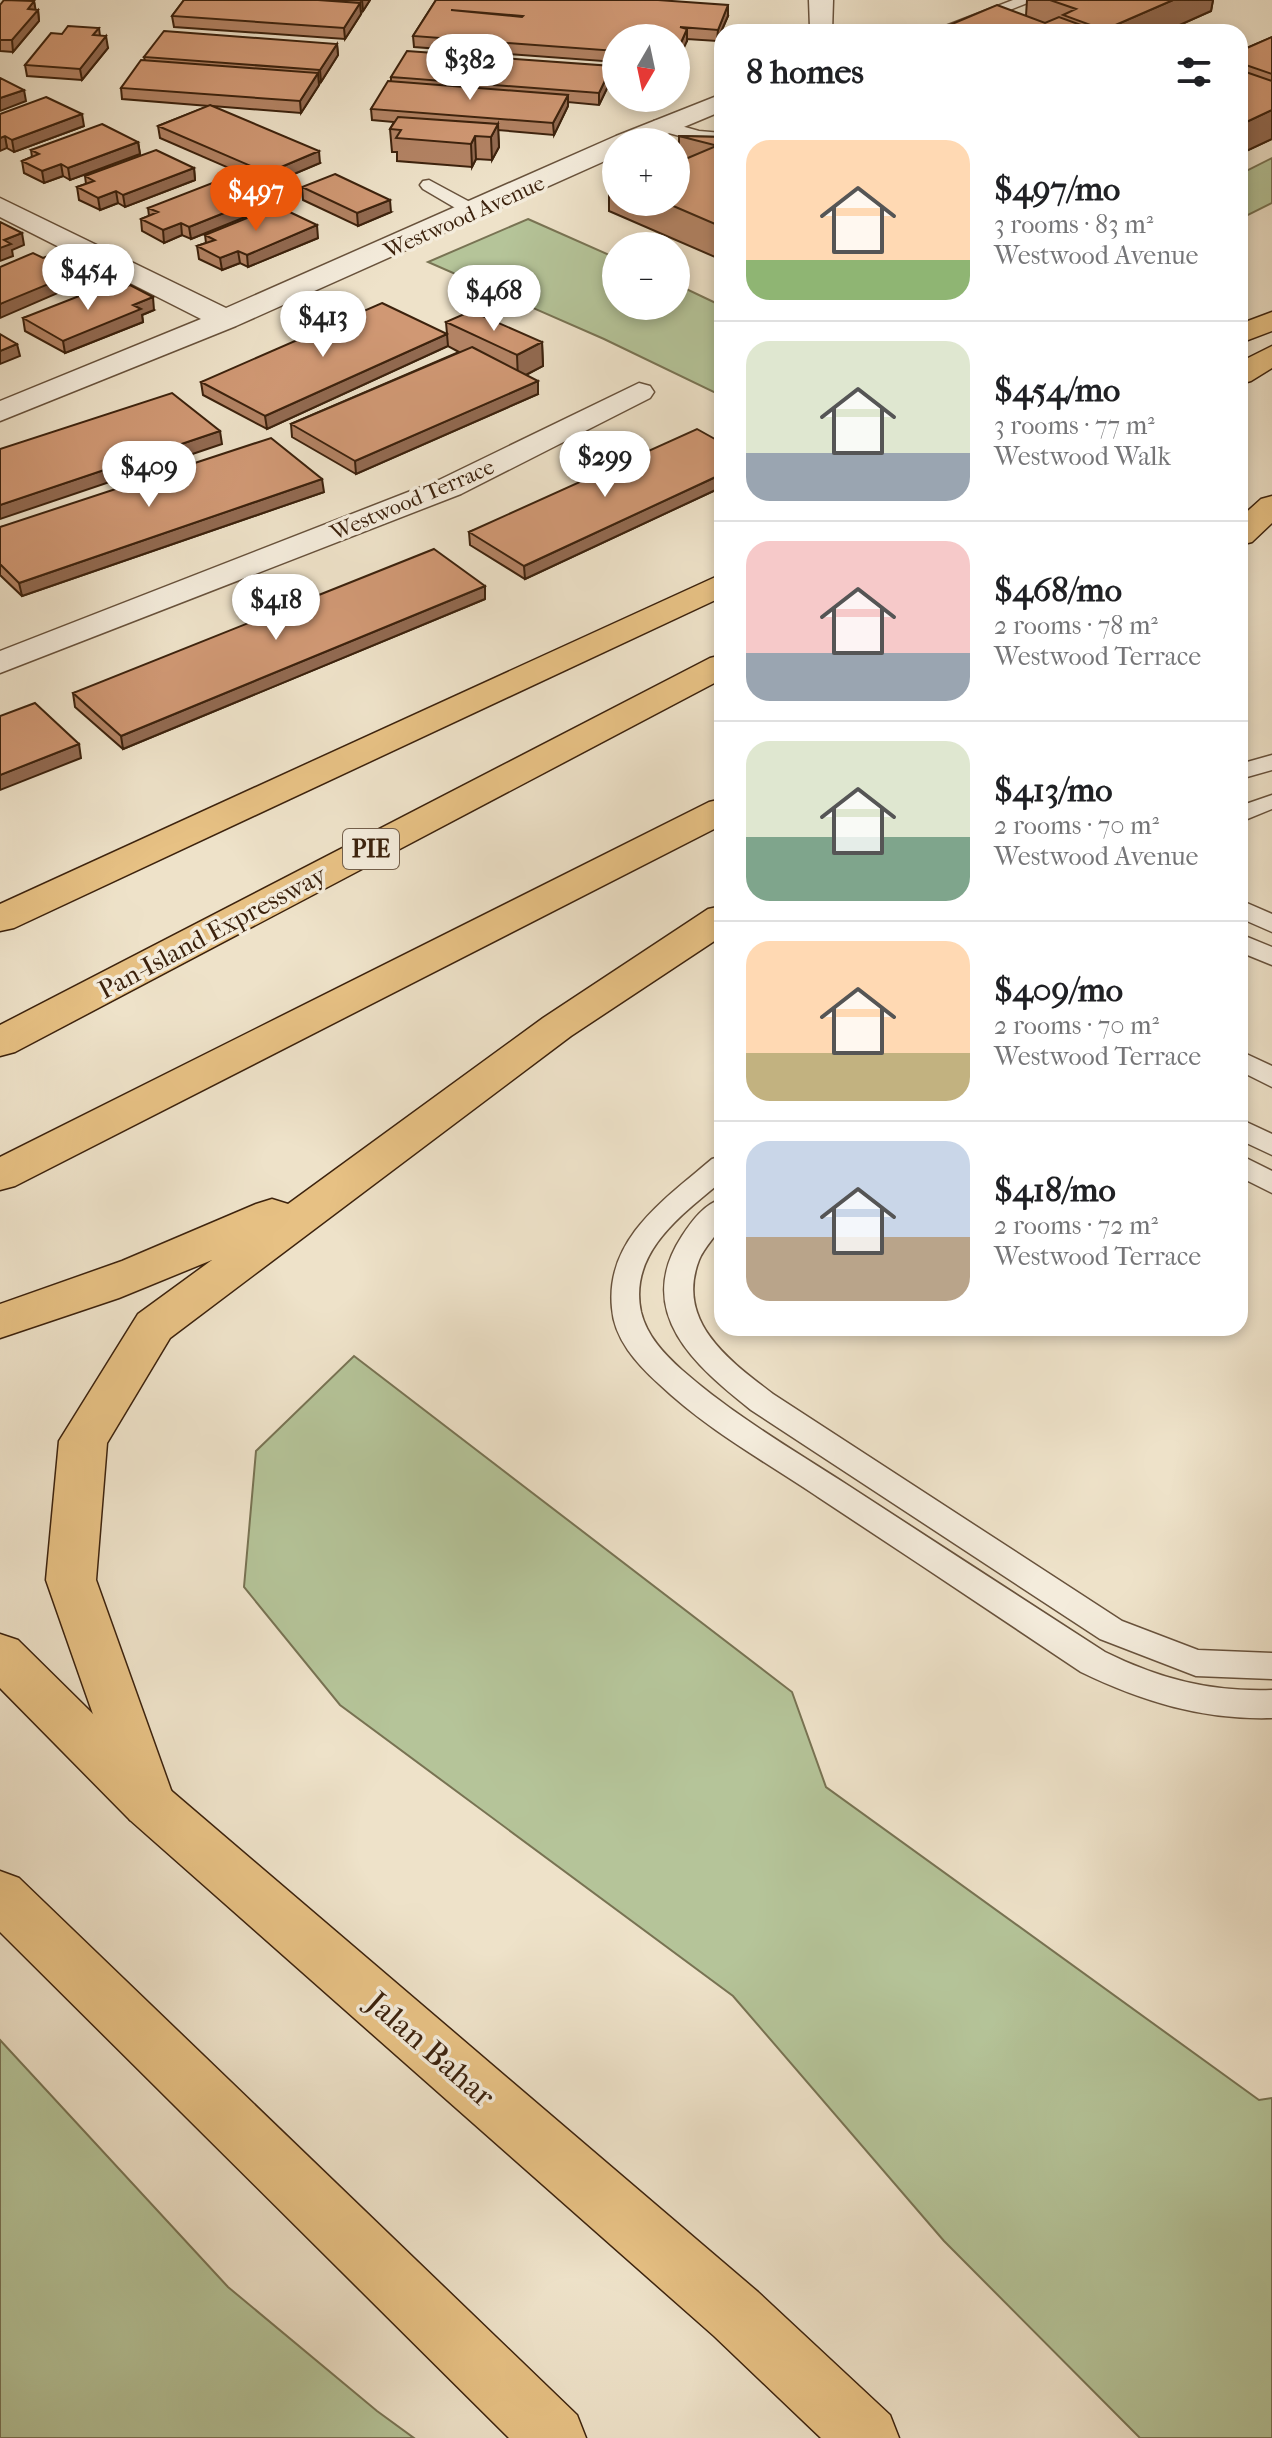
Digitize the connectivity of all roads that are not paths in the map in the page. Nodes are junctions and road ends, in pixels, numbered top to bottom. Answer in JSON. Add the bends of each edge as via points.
{"nodes":[{"id":1,"x":821,"y":0,"type":"edge"},
{"id":2,"x":1027,"y":0,"type":"edge"},
{"id":3,"x":822,"y":24,"type":"edge"},
{"id":4,"x":960,"y":24,"type":"edge"},
{"id":5,"x":714,"y":105,"type":"edge"},
{"id":6,"x":660,"y":125,"type":"junction"},
{"id":7,"x":654,"y":128,"type":"edge"},
{"id":8,"x":714,"y":137,"type":"edge"},
{"id":9,"x":602,"y":153,"type":"edge"},
{"id":10,"x":429,"y":185,"type":"dead end"},
{"id":11,"x":0,"y":206,"type":"edge"},
{"id":12,"x":475,"y":212,"type":"junction"},
{"id":13,"x":226,"y":320,"type":"junction"},
{"id":14,"x":1272,"y":321,"type":"edge"},
{"id":15,"x":1248,"y":331,"type":"edge"},
{"id":16,"x":1272,"y":355,"type":"edge"},
{"id":17,"x":1248,"y":370,"type":"edge"},
{"id":18,"x":639,"y":392,"type":"dead end"},
{"id":19,"x":0,"y":412,"type":"edge"},
{"id":20,"x":1272,"y":485,"type":"edge"},
{"id":21,"x":1248,"y":499,"type":"edge"},
{"id":22,"x":1272,"y":506,"type":"edge"},
{"id":23,"x":1248,"y":528,"type":"edge"},
{"id":24,"x":714,"y":588,"type":"edge"},
{"id":25,"x":0,"y":663,"type":"edge"},
{"id":26,"x":714,"y":669,"type":"edge"},
{"id":27,"x":1272,"y":762,"type":"edge"},
{"id":28,"x":1248,"y":770,"type":"edge"},
{"id":29,"x":1272,"y":802,"type":"edge"},
{"id":30,"x":1248,"y":812,"type":"edge"},
{"id":31,"x":714,"y":814,"type":"edge"},
{"id":32,"x":1248,"y":912,"type":"edge"},
{"id":33,"x":0,"y":919,"type":"edge"},
{"id":34,"x":714,"y":923,"type":"edge"},
{"id":35,"x":1272,"y":924,"type":"edge"},
{"id":36,"x":1248,"y":946,"type":"edge"},
{"id":37,"x":1272,"y":957,"type":"edge"},
{"id":38,"x":10,"y":1037,"type":"edge"},
{"id":39,"x":1248,"y":1043,"type":"edge"},
{"id":40,"x":1272,"y":1056,"type":"edge"},
{"id":41,"x":1248,"y":1064,"type":"edge"},
{"id":42,"x":1272,"y":1078,"type":"edge"},
{"id":43,"x":1248,"y":1132,"type":"edge"},
{"id":44,"x":1272,"y":1146,"type":"edge"},
{"id":45,"x":1248,"y":1170,"type":"edge"},
{"id":46,"x":714,"y":1173,"type":"edge"},
{"id":47,"x":0,"y":1175,"type":"edge"},
{"id":48,"x":347,"y":1181,"type":"junction"},
{"id":49,"x":1272,"y":1183,"type":"edge"},
{"id":50,"x":714,"y":1215,"type":"edge"},
{"id":51,"x":0,"y":1321,"type":"edge"},
{"id":52,"x":0,"y":1655,"type":"edge"},
{"id":53,"x":1272,"y":1666,"type":"edge"},
{"id":54,"x":1272,"y":1704,"type":"edge"},
{"id":55,"x":149,"y":1804,"type":"junction"},
{"id":56,"x":0,"y":1895,"type":"edge"},
{"id":57,"x":554,"y":2438,"type":"edge"},
{"id":58,"x":867,"y":2438,"type":"edge"}],
"edges":[{"from":1,"to":3,"type":"street"},
{"from":2,"to":4,"type":"lane"},
{"from":5,"to":6,"type":"street"},
{"from":6,"to":7,"type":"street"},
{"from":6,"to":8,"type":"lane"},
{"from":9,"to":12,"type":"street","name":"Westwood Avenue"},
{"from":10,"to":12,"type":"lane"},
{"from":11,"to":13,"type":"street"},
{"from":12,"to":13,"type":"street","name":"Westwood Avenue"},
{"from":13,"to":19,"type":"street","name":"Westwood Avenue"},
{"from":14,"to":15,"type":"main road"},
{"from":16,"to":17,"type":"main road"},
{"from":18,"to":25,"type":"street","name":"Westwood Terrace","via":[[450,487]]},
{"from":20,"to":21,"type":"main road"},
{"from":22,"to":23,"type":"main road"},
{"from":24,"to":33,"type":"main road"},
{"from":26,"to":38,"type":"main road","name":"Pan-Island Expressway","number":"PIE"},
{"from":27,"to":28,"type":"lane"},
{"from":29,"to":30,"type":"lane"},
{"from":31,"to":47,"type":"main road"},
{"from":32,"to":35,"type":"lane"},
{"from":34,"to":48,"type":"main road","via":[[557,1027]]},
{"from":36,"to":37,"type":"lane"},
{"from":39,"to":40,"type":"lane"},
{"from":41,"to":42,"type":"lane"},
{"from":43,"to":44,"type":"lane"},
{"from":45,"to":49,"type":"lane"},
{"from":46,"to":54,"type":"lane","via":[[658,1220],[638,1247],[627,1276],[626,1310],[637,1342],[670,1377],[728,1422],[1093,1662],[1180,1699],[1234,1706]]},
{"from":48,"to":51,"type":"main road","via":[[194,1251]]},
{"from":48,"to":55,"type":"main road","via":[[154,1326],[83,1441],[71,1580]]},
{"from":50,"to":53,"type":"lane","via":[[679,1273],[680,1309],[690,1334],[713,1364],[762,1402],[1111,1630],[1196,1663]]},
{"from":52,"to":55,"type":"main road","name":"Jalan Bahar"},
{"from":55,"to":58,"type":"main road","name":"Jalan Bahar","via":[[736,2314]]},
{"from":56,"to":57,"type":"main road"}]}
